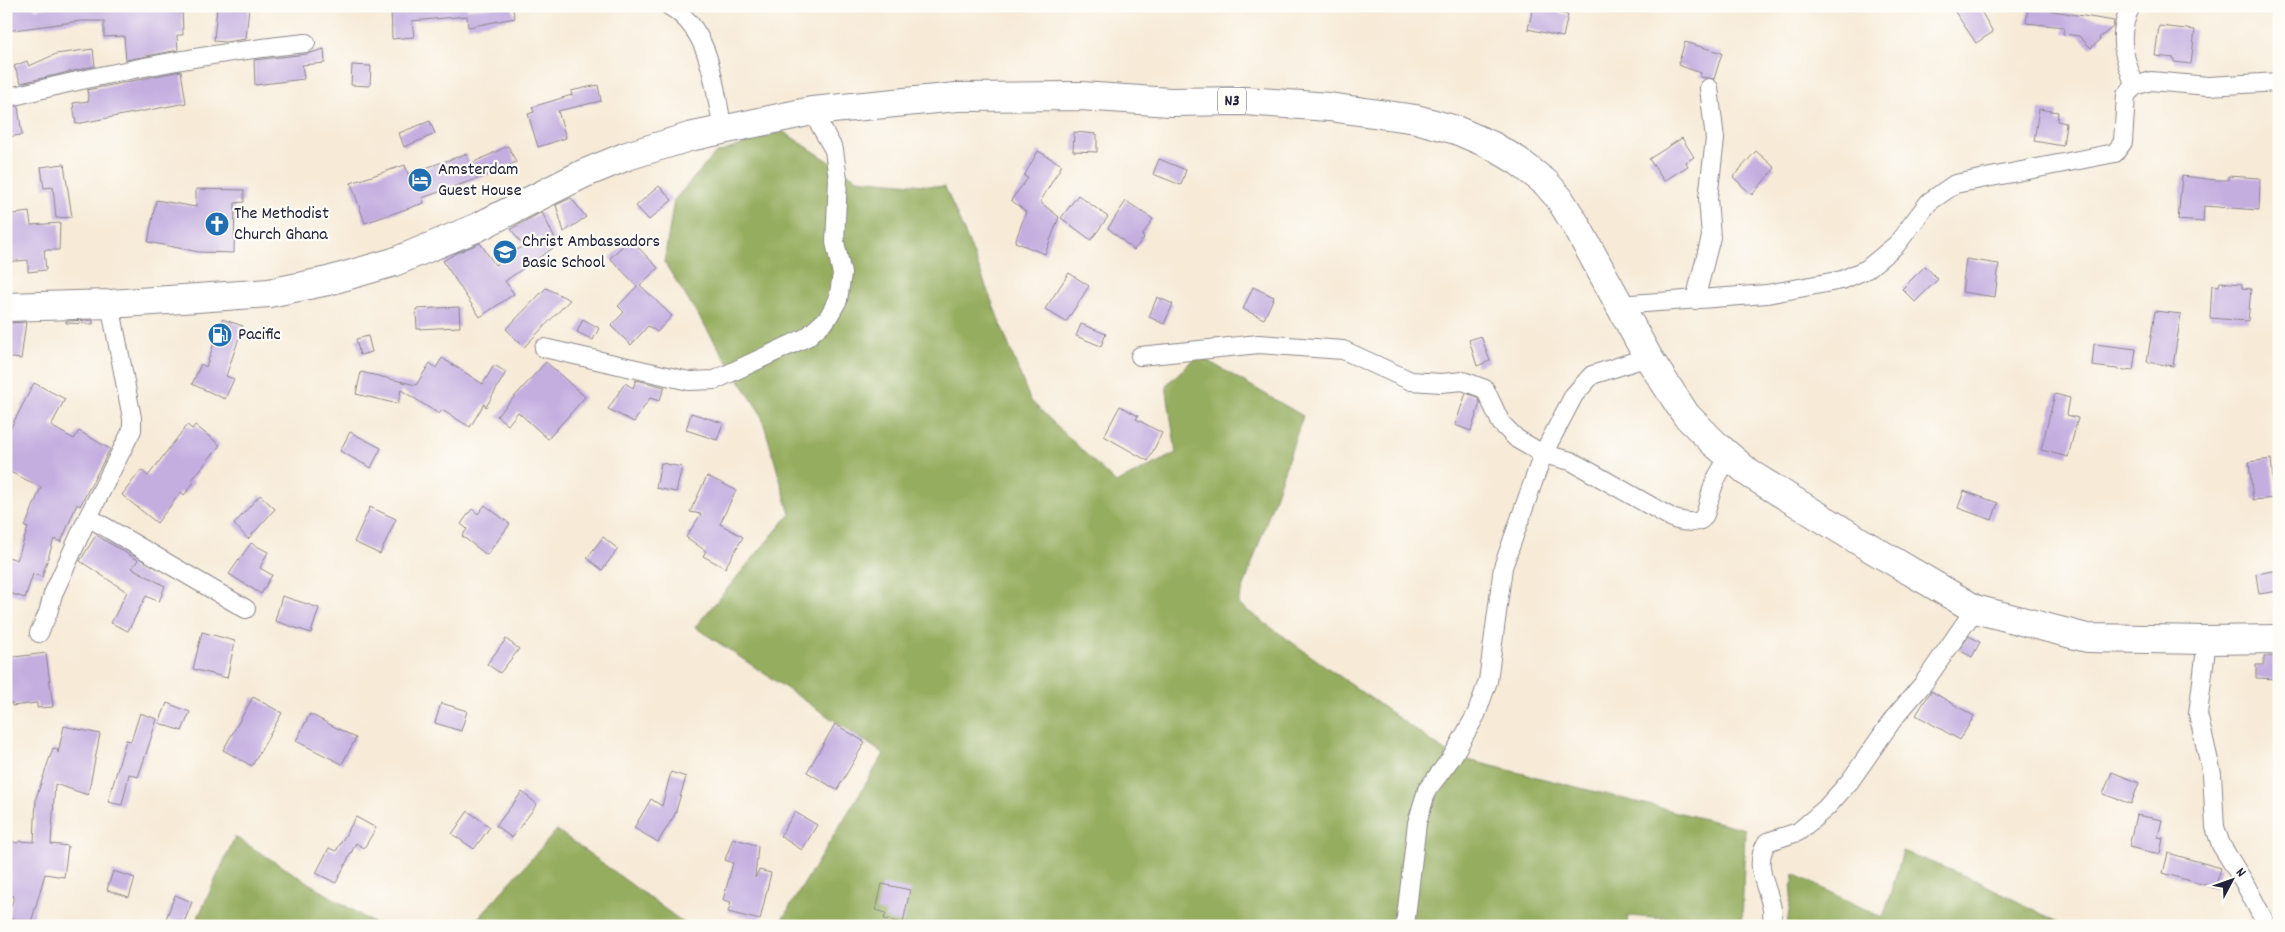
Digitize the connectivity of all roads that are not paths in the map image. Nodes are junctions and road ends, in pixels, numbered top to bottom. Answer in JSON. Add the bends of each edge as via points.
{"nodes":[{"id":1,"x":669,"y":6,"type":"edge"},
{"id":2,"x":2131,"y":6,"type":"edge"},
{"id":3,"x":306,"y":43,"type":"dead end"},
{"id":4,"x":2278,"y":82,"type":"edge"},
{"id":5,"x":2135,"y":86,"type":"junction"},
{"id":6,"x":1708,"y":88,"type":"dead end"},
{"id":7,"x":6,"y":98,"type":"edge"},
{"id":8,"x":812,"y":111,"type":"junction"},
{"id":9,"x":723,"y":130,"type":"junction"},
{"id":10,"x":1694,"y":300,"type":"junction"},
{"id":11,"x":110,"y":304,"type":"junction"},
{"id":12,"x":1618,"y":305,"type":"junction"},
{"id":13,"x":6,"y":307,"type":"edge"},
{"id":14,"x":544,"y":348,"type":"dead end"},
{"id":15,"x":1140,"y":356,"type":"dead end"},
{"id":16,"x":1648,"y":356,"type":"junction"},
{"id":17,"x":1544,"y":454,"type":"junction"},
{"id":18,"x":1729,"y":456,"type":"junction"},
{"id":19,"x":88,"y":517,"type":"junction"},
{"id":20,"x":246,"y":609,"type":"dead end"},
{"id":21,"x":1975,"y":609,"type":"junction"},
{"id":22,"x":39,"y":633,"type":"dead end"},
{"id":23,"x":2279,"y":639,"type":"edge"},
{"id":24,"x":2208,"y":640,"type":"junction"},
{"id":25,"x":1405,"y":926,"type":"edge"},
{"id":26,"x":1770,"y":926,"type":"edge"},
{"id":27,"x":2267,"y":926,"type":"edge"}],
"edges":[{"from":1,"to":9,"type":"street","via":[[698,33],[706,49]]},
{"from":2,"to":5,"type":"street","via":[[2124,20],[2123,54]]},
{"from":3,"to":7,"type":"street","via":[[236,50],[132,68]]},
{"from":4,"to":5,"type":"street","via":[[2208,86],[2151,81]]},
{"from":5,"to":10,"type":"street","via":[[2126,95],[2123,142],[2115,153],[1955,184],[1929,202],[1896,245],[1867,270],[1842,280],[1767,294]]},
{"from":6,"to":10,"type":"street","via":[[1715,139],[1708,198],[1711,236]]},
{"from":8,"to":9,"type":"main road","number":"N3"},
{"from":8,"to":12,"type":"main road","number":"N3","via":[[957,97],[1081,96],[1329,106],[1416,119],[1456,130],[1491,145],[1518,160],[1540,178],[1559,198]]},
{"from":8,"to":14,"type":"street","via":[[834,150],[838,179],[835,242],[842,274],[838,300],[827,319],[807,337],[715,380],[689,381]]},
{"from":9,"to":11,"type":"main road","number":"N3","via":[[627,156],[478,227],[394,262],[328,281],[268,293]]},
{"from":10,"to":12,"type":"street"},
{"from":11,"to":13,"type":"main road","number":"N3"},
{"from":11,"to":19,"type":"street","via":[[132,430]]},
{"from":12,"to":16,"type":"main road","number":"N3"},
{"from":15,"to":17,"type":"street","via":[[1259,344],[1343,350],[1411,380],[1463,381],[1485,390],[1501,423],[1517,439]]},
{"from":16,"to":17,"type":"street","via":[[1592,375],[1574,395]]},
{"from":16,"to":18,"type":"main road","number":"N3","via":[[1686,415]]},
{"from":17,"to":18,"type":"street","via":[[1571,461],[1674,518],[1690,523],[1698,522],[1707,512],[1713,487]]},
{"from":17,"to":25,"type":"street","via":[[1503,567],[1488,681],[1476,715],[1452,757],[1427,790],[1417,823]]},
{"from":18,"to":21,"type":"main road","number":"N3","via":[[1750,474]]},
{"from":19,"to":20,"type":"street"},
{"from":19,"to":22,"type":"street"},
{"from":21,"to":24,"type":"main road","number":"N3","via":[[2087,638]]},
{"from":21,"to":26,"type":"street","via":[[1923,684],[1826,808],[1798,832],[1767,842],[1760,852],[1760,868],[1772,910]]},
{"from":23,"to":24,"type":"main road","number":"N3"},
{"from":24,"to":27,"type":"street","via":[[2198,714],[2212,774],[2215,826],[2220,845]]}]}
